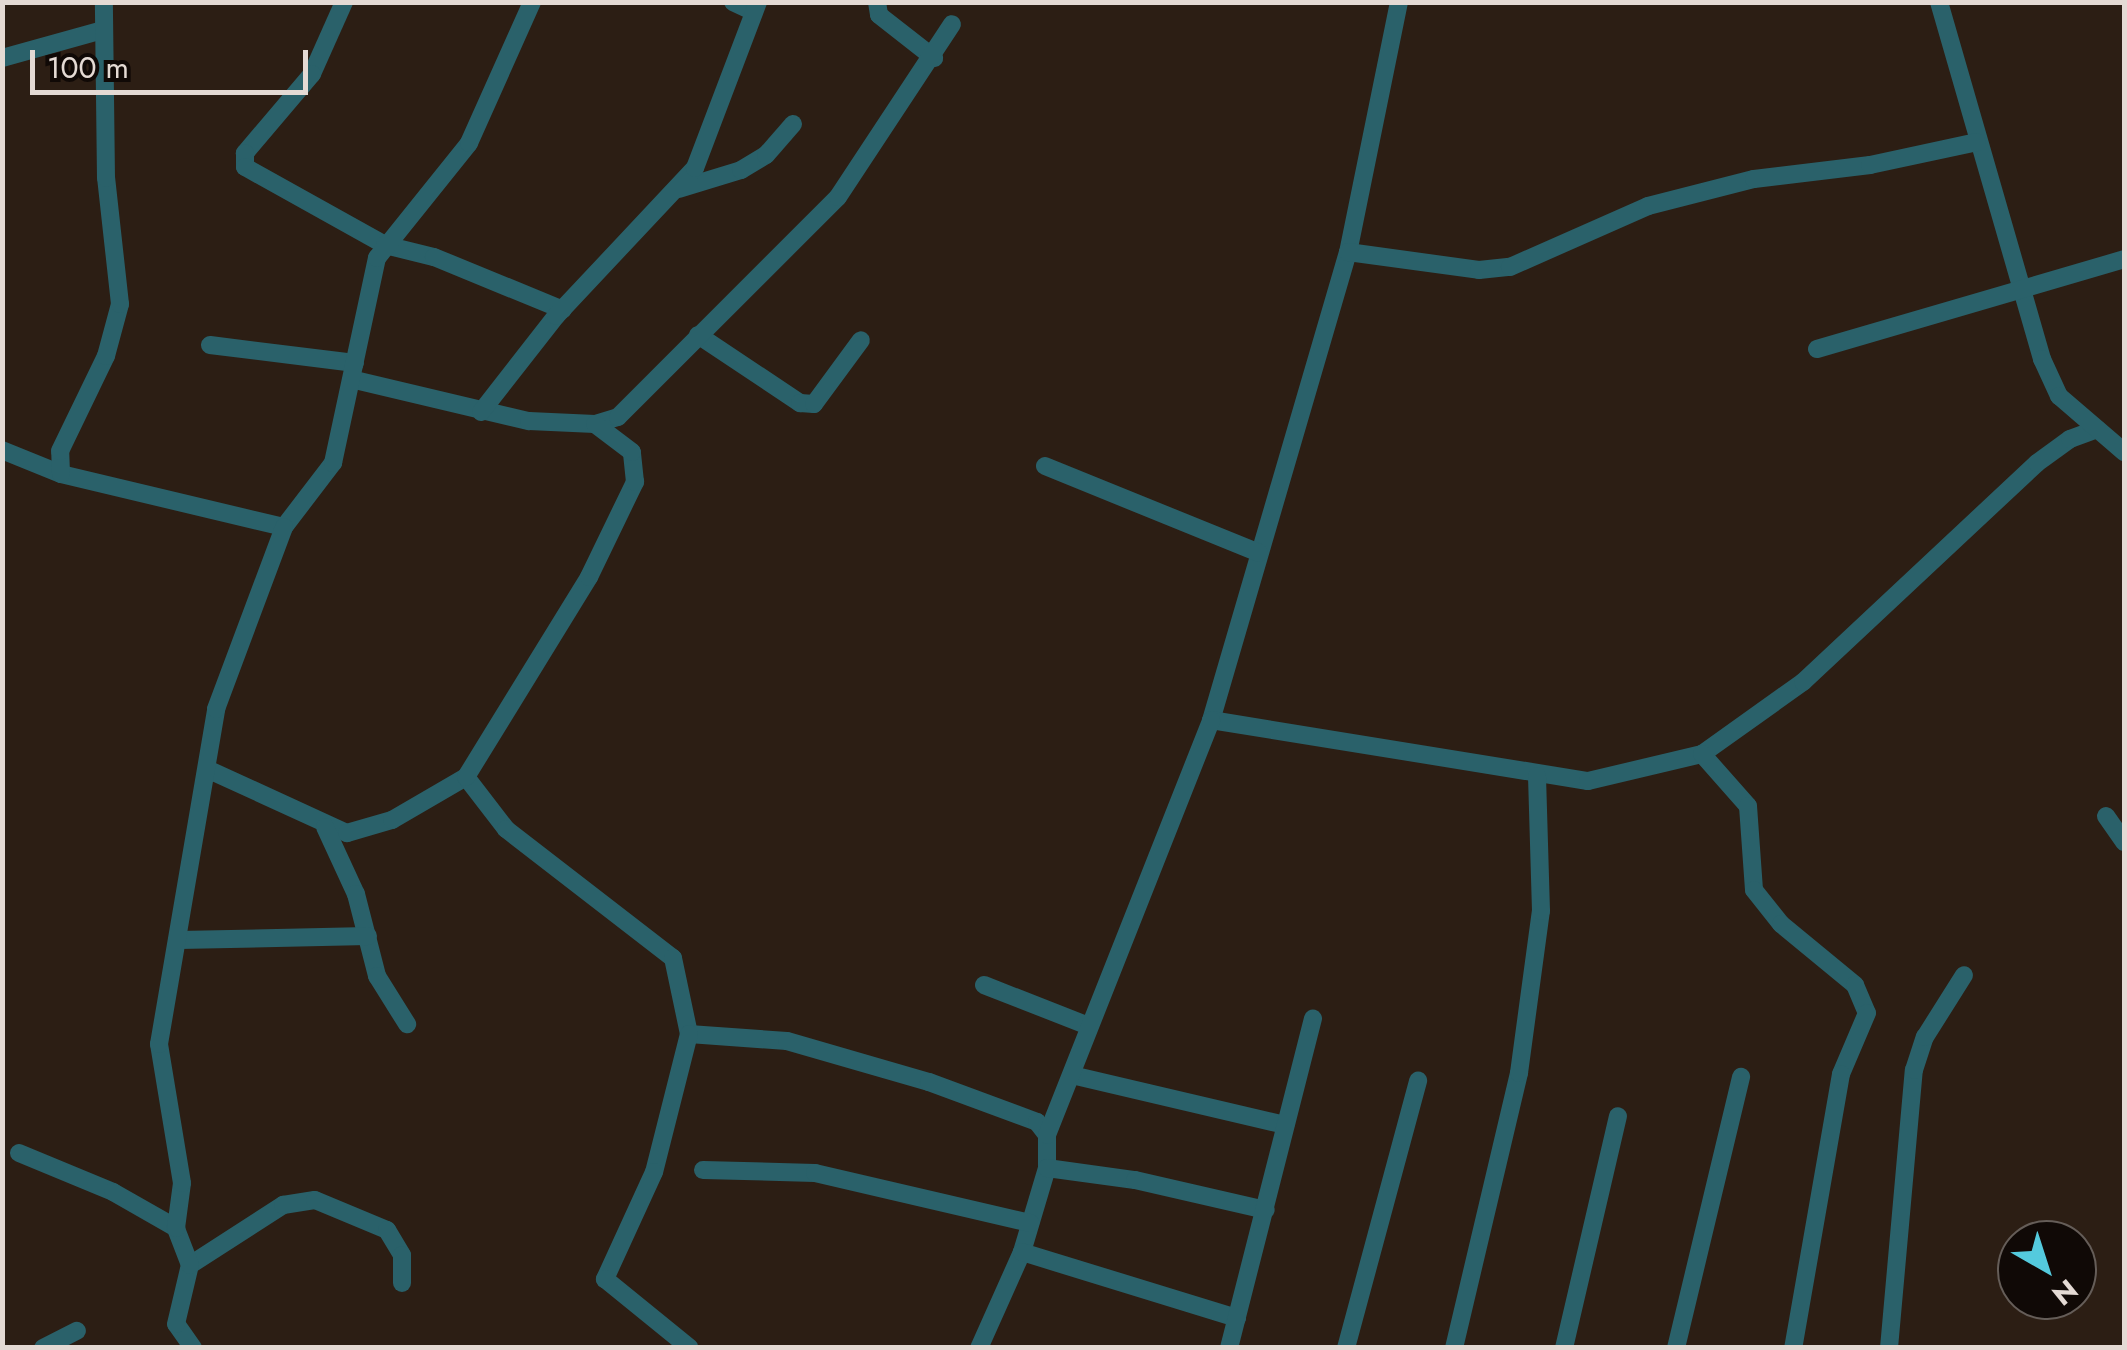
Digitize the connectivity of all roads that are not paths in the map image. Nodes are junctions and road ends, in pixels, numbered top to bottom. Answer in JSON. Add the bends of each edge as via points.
{"nodes":[{"id":1,"x":104,"y":2,"type":"edge"},
{"id":2,"x":344,"y":2,"type":"edge"},
{"id":3,"x":532,"y":2,"type":"edge"},
{"id":4,"x":733,"y":2,"type":"edge"},
{"id":5,"x":877,"y":2,"type":"edge"},
{"id":6,"x":1400,"y":2,"type":"edge"},
{"id":7,"x":1939,"y":2,"type":"edge"},
{"id":8,"x":756,"y":7,"type":"edge"},
{"id":9,"x":952,"y":24,"type":"dead end"},
{"id":10,"x":103,"y":30,"type":"junction"},
{"id":11,"x":2,"y":58,"type":"edge"},
{"id":12,"x":934,"y":58,"type":"junction"},
{"id":13,"x":793,"y":124,"type":"dead end"},
{"id":14,"x":1977,"y":142,"type":"junction"},
{"id":15,"x":679,"y":189,"type":"junction"},
{"id":16,"x":385,"y":244,"type":"junction"},
{"id":17,"x":1348,"y":252,"type":"junction"},
{"id":18,"x":2124,"y":259,"type":"edge"},
{"id":19,"x":2023,"y":293,"type":"junction"},
{"id":20,"x":563,"y":310,"type":"junction"},
{"id":21,"x":698,"y":335,"type":"junction"},
{"id":22,"x":861,"y":340,"type":"dead end"},
{"id":23,"x":210,"y":345,"type":"dead end"},
{"id":24,"x":1818,"y":349,"type":"dead end"},
{"id":25,"x":355,"y":371,"type":"junction"},
{"id":26,"x":2060,"y":396,"type":"junction"},
{"id":27,"x":481,"y":412,"type":"junction"},
{"id":28,"x":596,"y":424,"type":"junction"},
{"id":29,"x":2097,"y":429,"type":"junction"},
{"id":30,"x":2070,"y":439,"type":"junction"},
{"id":31,"x":2,"y":450,"type":"edge"},
{"id":32,"x":2124,"y":452,"type":"edge"},
{"id":33,"x":1045,"y":466,"type":"dead end"},
{"id":34,"x":61,"y":474,"type":"junction"},
{"id":35,"x":284,"y":527,"type":"junction"},
{"id":36,"x":1259,"y":553,"type":"junction"},
{"id":37,"x":1211,"y":720,"type":"junction"},
{"id":38,"x":1702,"y":754,"type":"junction"},
{"id":39,"x":206,"y":769,"type":"junction"},
{"id":40,"x":1537,"y":776,"type":"junction"},
{"id":41,"x":466,"y":777,"type":"junction"},
{"id":42,"x":2106,"y":816,"type":"dead end"},
{"id":43,"x":324,"y":826,"type":"junction"},
{"id":44,"x":2124,"y":842,"type":"edge"},
{"id":45,"x":368,"y":936,"type":"junction"},
{"id":46,"x":179,"y":940,"type":"junction"},
{"id":47,"x":1964,"y":975,"type":"dead end"},
{"id":48,"x":984,"y":984,"type":"dead end"},
{"id":49,"x":1312,"y":1019,"type":"dead end"},
{"id":50,"x":407,"y":1024,"type":"dead end"},
{"id":51,"x":1086,"y":1025,"type":"junction"},
{"id":52,"x":688,"y":1034,"type":"junction"},
{"id":53,"x":1076,"y":1076,"type":"junction"},
{"id":54,"x":1741,"y":1077,"type":"dead end"},
{"id":55,"x":1418,"y":1081,"type":"dead end"},
{"id":56,"x":1618,"y":1116,"type":"dead end"},
{"id":57,"x":1285,"y":1125,"type":"junction"},
{"id":58,"x":1047,"y":1135,"type":"junction"},
{"id":59,"x":20,"y":1154,"type":"dead end"},
{"id":60,"x":1047,"y":1168,"type":"junction"},
{"id":61,"x":702,"y":1170,"type":"dead end"},
{"id":62,"x":1266,"y":1210,"type":"junction"},
{"id":63,"x":1030,"y":1223,"type":"junction"},
{"id":64,"x":176,"y":1228,"type":"junction"},
{"id":65,"x":1022,"y":1252,"type":"junction"},
{"id":66,"x":190,"y":1264,"type":"junction"},
{"id":67,"x":402,"y":1283,"type":"dead end"},
{"id":68,"x":1237,"y":1318,"type":"junction"},
{"id":69,"x":77,"y":1331,"type":"dead end"},
{"id":70,"x":184,"y":1344,"type":"edge"},
{"id":71,"x":984,"y":1346,"type":"edge"},
{"id":72,"x":43,"y":1348,"type":"edge"},
{"id":73,"x":690,"y":1348,"type":"edge"},
{"id":74,"x":1229,"y":1348,"type":"edge"},
{"id":75,"x":1346,"y":1348,"type":"edge"},
{"id":76,"x":1454,"y":1348,"type":"edge"},
{"id":77,"x":1564,"y":1348,"type":"edge"},
{"id":78,"x":1676,"y":1348,"type":"edge"},
{"id":79,"x":1793,"y":1348,"type":"edge"},
{"id":80,"x":1889,"y":1348,"type":"edge"}],
"edges":[{"from":1,"to":10,"type":"street"},
{"from":2,"to":16,"type":"street","via":[[312,74],[242,161],[266,184]]},
{"from":3,"to":16,"type":"street","via":[[468,143]]},
{"from":4,"to":8,"type":"street"},
{"from":5,"to":12,"type":"street","via":[[878,15]]},
{"from":6,"to":17,"type":"street"},
{"from":7,"to":14,"type":"street"},
{"from":8,"to":15,"type":"street","via":[[695,168]]},
{"from":9,"to":12,"type":"street"},
{"from":10,"to":11,"type":"street"},
{"from":10,"to":34,"type":"street","via":[[106,178],[120,304],[106,356],[60,451]]},
{"from":12,"to":21,"type":"street","via":[[880,126],[838,196]]},
{"from":13,"to":15,"type":"street","via":[[766,155],[740,170]]},
{"from":14,"to":17,"type":"street","via":[[1870,165],[1754,179],[1648,206],[1510,267],[1479,270]]},
{"from":14,"to":19,"type":"street"},
{"from":15,"to":20,"type":"street"},
{"from":16,"to":20,"type":"street"},
{"from":16,"to":25,"type":"street","via":[[366,290]]},
{"from":17,"to":36,"type":"street"},
{"from":18,"to":19,"type":"street"},
{"from":19,"to":24,"type":"street"},
{"from":19,"to":26,"type":"street"},
{"from":20,"to":27,"type":"street"},
{"from":21,"to":22,"type":"street","via":[[800,403],[814,404]]},
{"from":21,"to":28,"type":"street","via":[[632,408]]},
{"from":23,"to":25,"type":"street"},
{"from":25,"to":27,"type":"street"},
{"from":25,"to":35,"type":"street","via":[[333,462]]},
{"from":26,"to":29,"type":"street"},
{"from":26,"to":30,"type":"street"},
{"from":27,"to":28,"type":"street"},
{"from":28,"to":41,"type":"street","via":[[632,452],[635,482],[588,577]]},
{"from":29,"to":30,"type":"street"},
{"from":29,"to":32,"type":"street"},
{"from":30,"to":38,"type":"street","via":[[1804,682]]},
{"from":31,"to":34,"type":"street"},
{"from":33,"to":36,"type":"street"},
{"from":34,"to":35,"type":"street"},
{"from":35,"to":39,"type":"street","via":[[216,709]]},
{"from":36,"to":37,"type":"street"},
{"from":37,"to":40,"type":"street"},
{"from":37,"to":51,"type":"street"},
{"from":38,"to":40,"type":"street","via":[[1588,780]]},
{"from":38,"to":79,"type":"street","via":[[1748,806],[1752,878],[1761,901],[1855,985],[1867,1013],[1841,1074]]},
{"from":39,"to":43,"type":"street"},
{"from":39,"to":46,"type":"street"},
{"from":40,"to":76,"type":"street","via":[[1541,911],[1518,1073]]},
{"from":41,"to":43,"type":"street","via":[[392,820],[346,833]]},
{"from":41,"to":52,"type":"street","via":[[506,829],[673,958]]},
{"from":42,"to":44,"type":"street"},
{"from":43,"to":45,"type":"street","via":[[338,844]]},
{"from":45,"to":46,"type":"street"},
{"from":45,"to":50,"type":"street","via":[[377,976]]},
{"from":46,"to":64,"type":"street","via":[[158,1044],[182,1183]]},
{"from":47,"to":80,"type":"street","via":[[1925,1036],[1914,1070]]},
{"from":48,"to":51,"type":"street"},
{"from":49,"to":57,"type":"street"},
{"from":51,"to":53,"type":"street"},
{"from":52,"to":58,"type":"street","via":[[787,1041],[1026,1115]]},
{"from":52,"to":73,"type":"street","via":[[654,1172],[605,1279]]},
{"from":53,"to":57,"type":"street"},
{"from":53,"to":58,"type":"street"},
{"from":54,"to":78,"type":"street"},
{"from":55,"to":75,"type":"street"},
{"from":56,"to":77,"type":"street"},
{"from":57,"to":62,"type":"street"},
{"from":58,"to":60,"type":"street"},
{"from":59,"to":64,"type":"street","via":[[112,1192]]},
{"from":60,"to":62,"type":"street"},
{"from":60,"to":63,"type":"street"},
{"from":61,"to":63,"type":"street","via":[[815,1173]]},
{"from":62,"to":68,"type":"street"},
{"from":63,"to":65,"type":"street"},
{"from":64,"to":66,"type":"street"},
{"from":65,"to":68,"type":"street"},
{"from":65,"to":71,"type":"street"},
{"from":66,"to":67,"type":"street","via":[[270,1212],[315,1200],[387,1230],[402,1255]]},
{"from":66,"to":70,"type":"street","via":[[176,1312]]},
{"from":68,"to":74,"type":"street"},
{"from":69,"to":72,"type":"street"}]}
